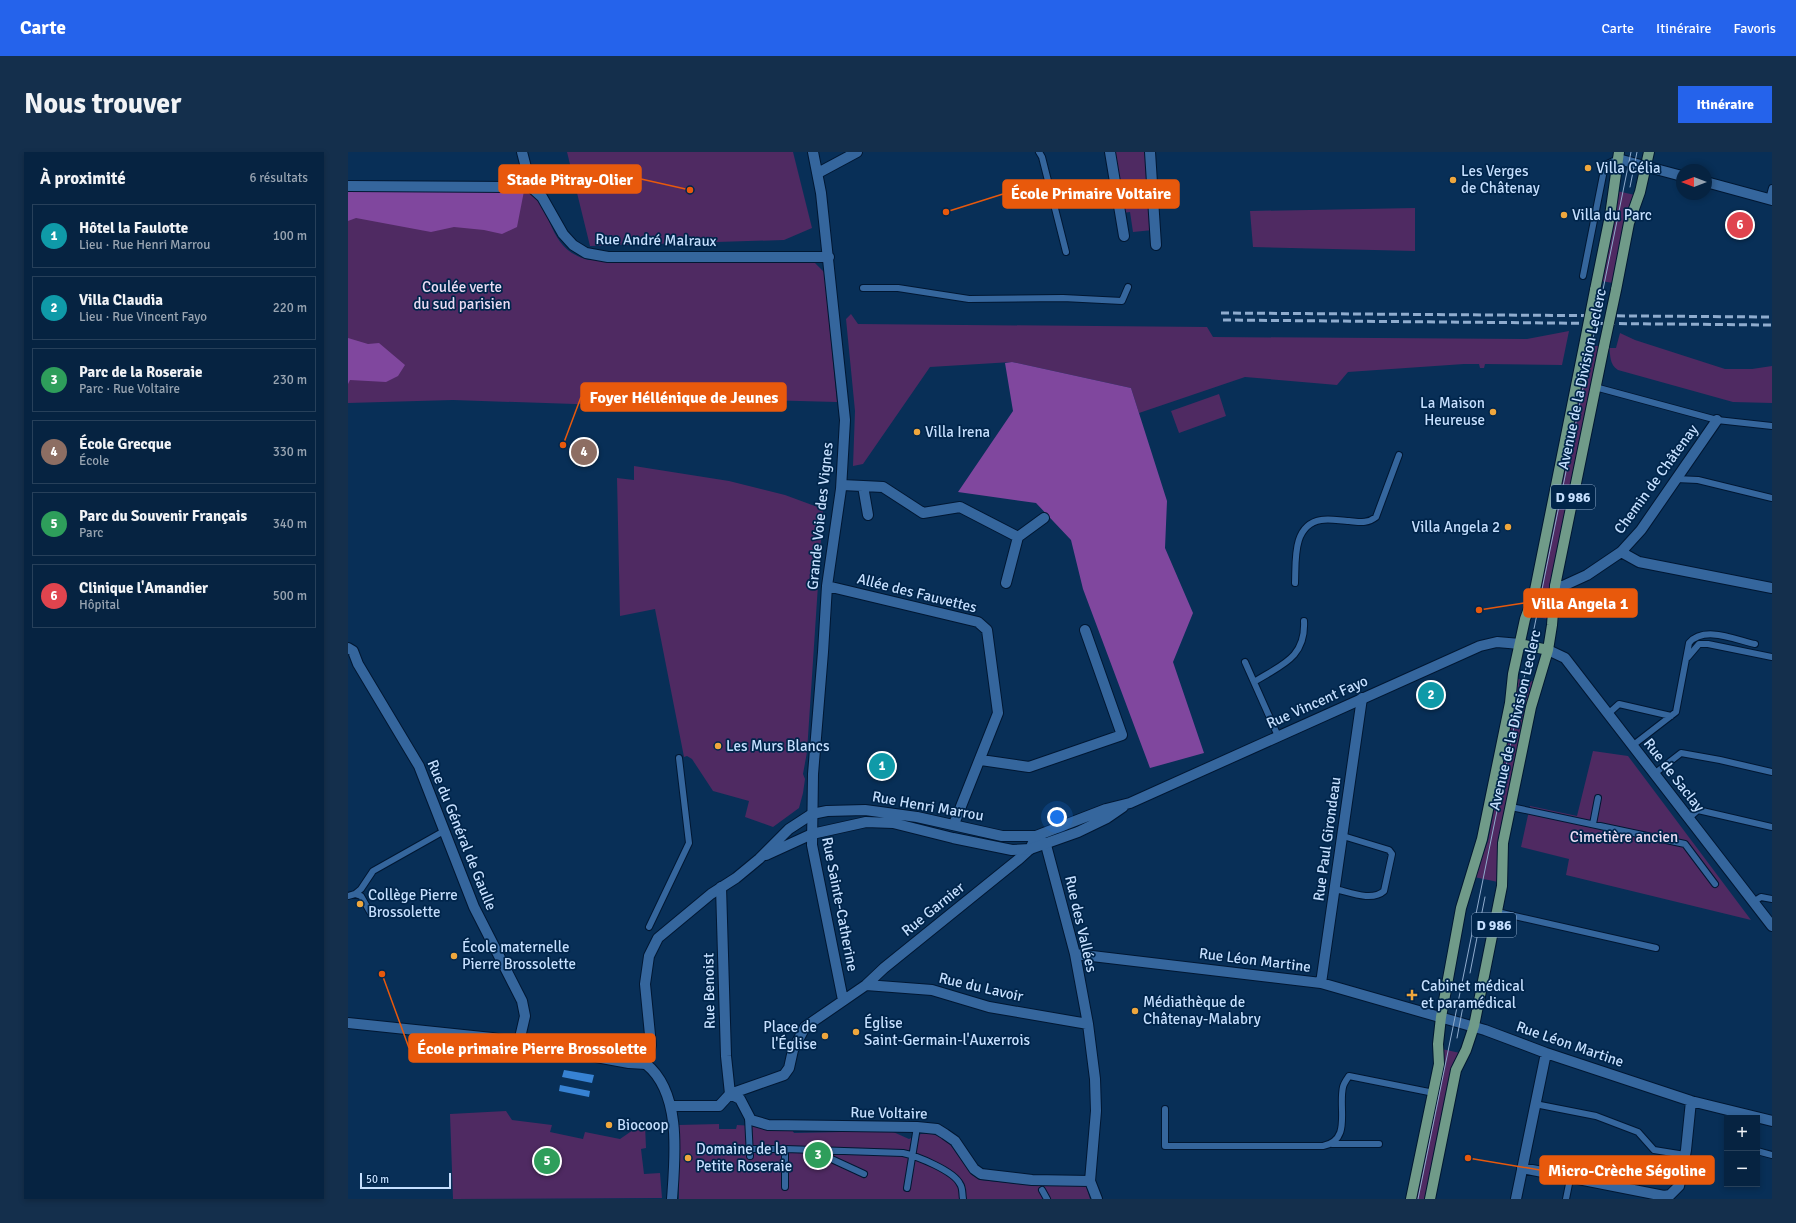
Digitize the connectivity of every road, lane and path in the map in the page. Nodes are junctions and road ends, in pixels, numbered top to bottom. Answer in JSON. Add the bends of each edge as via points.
{"nodes":[{"id":1,"x":522,"y":152,"type":"edge"},
{"id":2,"x":813,"y":152,"type":"edge"},
{"id":3,"x":857,"y":152,"type":"edge"},
{"id":4,"x":1039,"y":152,"type":"edge"},
{"id":5,"x":1110,"y":152,"type":"edge"},
{"id":6,"x":1150,"y":152,"type":"edge"},
{"id":7,"x":1649,"y":152,"type":"edge"},
{"id":8,"x":1618,"y":155,"type":"edge"},
{"id":9,"x":1646,"y":166,"type":"junction"},
{"id":10,"x":818,"y":174,"type":"junction"},
{"id":11,"x":1676,"y":174,"type":"edge"},
{"id":12,"x":1712,"y":184,"type":"edge"},
{"id":13,"x":348,"y":186,"type":"edge"},
{"id":14,"x":531,"y":187,"type":"junction"},
{"id":15,"x":1772,"y":188,"type":"edge"},
{"id":16,"x":1771,"y":200,"type":"edge"},
{"id":17,"x":1124,"y":236,"type":"dead end"},
{"id":18,"x":1156,"y":245,"type":"dead end"},
{"id":19,"x":1066,"y":252,"type":"dead end"},
{"id":20,"x":829,"y":257,"type":"junction"},
{"id":21,"x":1583,"y":276,"type":"dead end"},
{"id":22,"x":1128,"y":287,"type":"dead end"},
{"id":23,"x":863,"y":288,"type":"dead end"},
{"id":24,"x":1595,"y":386,"type":"junction"},
{"id":25,"x":1717,"y":420,"type":"junction"},
{"id":26,"x":1772,"y":426,"type":"edge"},
{"id":27,"x":1399,"y":455,"type":"dead end"},
{"id":28,"x":1676,"y":479,"type":"junction"},
{"id":29,"x":842,"y":485,"type":"junction"},
{"id":30,"x":863,"y":486,"type":"junction"},
{"id":31,"x":1772,"y":498,"type":"edge"},
{"id":32,"x":868,"y":515,"type":"dead end"},
{"id":33,"x":1044,"y":518,"type":"dead end"},
{"id":34,"x":1018,"y":537,"type":"junction"},
{"id":35,"x":1621,"y":552,"type":"junction"},
{"id":36,"x":1006,"y":583,"type":"dead end"},
{"id":37,"x":1295,"y":583,"type":"dead end"},
{"id":38,"x":827,"y":586,"type":"junction"},
{"id":39,"x":1555,"y":586,"type":"junction"},
{"id":40,"x":1772,"y":588,"type":"edge"},
{"id":41,"x":1304,"y":622,"type":"dead end"},
{"id":42,"x":1085,"y":630,"type":"dead end"},
{"id":43,"x":1520,"y":644,"type":"junction"},
{"id":44,"x":1755,"y":644,"type":"dead end"},
{"id":45,"x":348,"y":648,"type":"edge"},
{"id":46,"x":1548,"y":650,"type":"junction"},
{"id":47,"x":1772,"y":657,"type":"edge"},
{"id":48,"x":1686,"y":660,"type":"junction"},
{"id":49,"x":1245,"y":662,"type":"dead end"},
{"id":50,"x":1254,"y":682,"type":"junction"},
{"id":51,"x":1362,"y":698,"type":"junction"},
{"id":52,"x":1608,"y":714,"type":"junction"},
{"id":53,"x":1671,"y":716,"type":"junction"},
{"id":54,"x":1278,"y":736,"type":"junction"},
{"id":55,"x":1632,"y":746,"type":"junction"},
{"id":56,"x":679,"y":758,"type":"dead end"},
{"id":57,"x":981,"y":760,"type":"junction"},
{"id":58,"x":1772,"y":772,"type":"edge"},
{"id":59,"x":1654,"y":774,"type":"junction"},
{"id":60,"x":1598,"y":798,"type":"dead end"},
{"id":61,"x":1130,"y":802,"type":"junction"},
{"id":62,"x":1511,"y":807,"type":"junction"},
{"id":63,"x":812,"y":814,"type":"junction"},
{"id":64,"x":1689,"y":818,"type":"junction"},
{"id":65,"x":954,"y":824,"type":"junction"},
{"id":66,"x":1593,"y":824,"type":"junction"},
{"id":67,"x":1772,"y":827,"type":"edge"},
{"id":68,"x":444,"y":831,"type":"junction"},
{"id":69,"x":812,"y":834,"type":"junction"},
{"id":70,"x":1036,"y":836,"type":"junction"},
{"id":71,"x":1343,"y":836,"type":"junction"},
{"id":72,"x":1046,"y":844,"type":"junction"},
{"id":73,"x":1030,"y":849,"type":"junction"},
{"id":74,"x":759,"y":859,"type":"junction"},
{"id":75,"x":1715,"y":884,"type":"dead end"},
{"id":76,"x":721,"y":887,"type":"junction"},
{"id":77,"x":1335,"y":888,"type":"junction"},
{"id":78,"x":355,"y":894,"type":"junction"},
{"id":79,"x":348,"y":896,"type":"edge"},
{"id":80,"x":1772,"y":899,"type":"edge"},
{"id":81,"x":1753,"y":902,"type":"junction"},
{"id":82,"x":370,"y":912,"type":"dead end"},
{"id":83,"x":1497,"y":912,"type":"junction"},
{"id":84,"x":1772,"y":926,"type":"edge"},
{"id":85,"x":649,"y":927,"type":"dead end"},
{"id":86,"x":1656,"y":948,"type":"dead end"},
{"id":87,"x":1075,"y":954,"type":"junction"},
{"id":88,"x":1321,"y":983,"type":"junction"},
{"id":89,"x":866,"y":985,"type":"junction"},
{"id":90,"x":843,"y":1000,"type":"junction"},
{"id":91,"x":1441,"y":1017,"type":"junction"},
{"id":92,"x":348,"y":1023,"type":"edge"},
{"id":93,"x":1088,"y":1024,"type":"junction"},
{"id":94,"x":1474,"y":1026,"type":"junction"},
{"id":95,"x":519,"y":1042,"type":"junction"},
{"id":96,"x":1546,"y":1053,"type":"junction"},
{"id":97,"x":646,"y":1064,"type":"junction"},
{"id":98,"x":1434,"y":1093,"type":"junction"},
{"id":99,"x":730,"y":1094,"type":"junction"},
{"id":100,"x":1691,"y":1101,"type":"junction"},
{"id":101,"x":1535,"y":1104,"type":"junction"},
{"id":102,"x":671,"y":1106,"type":"junction"},
{"id":103,"x":1165,"y":1109,"type":"dead end"},
{"id":104,"x":748,"y":1116,"type":"junction"},
{"id":105,"x":1772,"y":1121,"type":"edge"},
{"id":106,"x":917,"y":1127,"type":"junction"},
{"id":107,"x":1332,"y":1144,"type":"junction"},
{"id":108,"x":1379,"y":1144,"type":"dead end"},
{"id":109,"x":710,"y":1149,"type":"dead end"},
{"id":110,"x":785,"y":1149,"type":"junction"},
{"id":111,"x":810,"y":1150,"type":"junction"},
{"id":112,"x":750,"y":1152,"type":"junction"},
{"id":113,"x":1760,"y":1152,"type":"edge"},
{"id":114,"x":1772,"y":1154,"type":"edge"},
{"id":115,"x":912,"y":1155,"type":"junction"},
{"id":116,"x":1685,"y":1155,"type":"junction"},
{"id":117,"x":1522,"y":1168,"type":"junction"},
{"id":118,"x":864,"y":1174,"type":"dead end"},
{"id":119,"x":1570,"y":1179,"type":"junction"},
{"id":120,"x":1090,"y":1181,"type":"junction"},
{"id":121,"x":785,"y":1187,"type":"dead end"},
{"id":122,"x":907,"y":1188,"type":"dead end"},
{"id":123,"x":1042,"y":1190,"type":"dead end"},
{"id":124,"x":1670,"y":1197,"type":"edge"},
{"id":125,"x":672,"y":1199,"type":"edge"},
{"id":126,"x":963,"y":1199,"type":"edge"},
{"id":127,"x":1047,"y":1199,"type":"edge"},
{"id":128,"x":1097,"y":1199,"type":"edge"},
{"id":129,"x":1411,"y":1199,"type":"edge"},
{"id":130,"x":1430,"y":1199,"type":"edge"},
{"id":131,"x":1516,"y":1199,"type":"edge"},
{"id":132,"x":1566,"y":1199,"type":"edge"}],
"edges":[{"from":1,"to":14,"type":"street"},
{"from":2,"to":10,"type":"street","name":"Grande Voie des Vignes"},
{"from":3,"to":10,"type":"street"},
{"from":4,"to":19,"type":"lane"},
{"from":5,"to":17,"type":"street"},
{"from":6,"to":18,"type":"street"},
{"from":7,"to":9,"type":"main road","name":"Avenue de la Division Leclerc","number":"D 986"},
{"from":8,"to":9,"type":"street"},
{"from":8,"to":21,"type":"lane","via":[[1605,165]]},
{"from":8,"to":43,"type":"main road","name":"Avenue de la Division Leclerc","bridge":true,"via":[[1610,216],[1584,346],[1534,595],[1525,619]]},
{"from":9,"to":11,"type":"street"},
{"from":9,"to":24,"type":"main road","name":"Avenue de la Division Leclerc","number":"D 986","bridge":true,"via":[[1629,224]]},
{"from":10,"to":20,"type":"street","name":"Grande Voie des Vignes"},
{"from":12,"to":16,"type":"street"},
{"from":13,"to":14,"type":"street"},
{"from":14,"to":20,"type":"street","name":"Rue André Malraux","via":[[542,197],[563,234],[573,245],[586,253],[608,257]]},
{"from":15,"to":16,"type":"lane"},
{"from":20,"to":29,"type":"street","name":"Grande Voie des Vignes","via":[[845,420]]},
{"from":22,"to":23,"type":"lane","via":[[1122,301],[1063,298],[969,299],[898,288]]},
{"from":24,"to":25,"type":"lane"},
{"from":24,"to":39,"type":"main road","name":"Avenue de la Division Leclerc","number":"D 986"},
{"from":25,"to":26,"type":"lane"},
{"from":25,"to":28,"type":"street","name":"Chemin de Châtenay"},
{"from":27,"to":37,"type":"lane","via":[[1376,517],[1368,522],[1321,520],[1307,527],[1299,537],[1296,548]]},
{"from":28,"to":31,"type":"lane","via":[[1698,480]]},
{"from":28,"to":35,"type":"street","name":"Chemin de Châtenay"},
{"from":29,"to":30,"type":"street"},
{"from":29,"to":38,"type":"street","name":"Grande Voie des Vignes"},
{"from":30,"to":32,"type":"street"},
{"from":30,"to":34,"type":"street","via":[[883,487],[923,513],[960,507]]},
{"from":33,"to":34,"type":"street"},
{"from":34,"to":36,"type":"street"},
{"from":35,"to":39,"type":"street","name":"Chemin de Châtenay","via":[[1587,575],[1564,586]]},
{"from":35,"to":40,"type":"street","via":[[1639,562]]},
{"from":38,"to":57,"type":"street","name":"Allée des Fauvettes","via":[[978,622],[987,630],[998,713]]},
{"from":38,"to":63,"type":"street","name":"Grande Voie des Vignes"},
{"from":39,"to":46,"type":"main road","name":"Avenue de la Division Leclerc","number":"D 986"},
{"from":41,"to":50,"type":"lane","via":[[1304,636],[1300,648],[1290,659]]},
{"from":42,"to":57,"type":"street","via":[[1122,735],[1029,767]]},
{"from":43,"to":46,"type":"main road"},
{"from":43,"to":51,"type":"street","name":"Rue Vincent Fayo","via":[[1497,642],[1480,646]]},
{"from":43,"to":91,"type":"main road","name":"Avenue de la Division Leclerc","via":[[1485,824],[1461,908]]},
{"from":44,"to":48,"type":"lane","via":[[1704,634],[1694,637],[1689,643]]},
{"from":45,"to":68,"type":"street","name":"Rue du Général de Gaulle","via":[[353,651],[358,664],[419,766]]},
{"from":46,"to":52,"type":"street","name":"Rue de Saclay","via":[[1565,658]]},
{"from":46,"to":62,"type":"main road","name":"Avenue de la Division Leclerc","number":"D 986","via":[[1531,706]]},
{"from":47,"to":48,"type":"lane","via":[[1699,644]]},
{"from":48,"to":53,"type":"lane","via":[[1676,712]]},
{"from":49,"to":50,"type":"lane"},
{"from":50,"to":54,"type":"lane"},
{"from":51,"to":54,"type":"street","name":"Rue Vincent Fayo"},
{"from":51,"to":71,"type":"street","name":"Rue Paul Girondeau"},
{"from":52,"to":53,"type":"lane","via":[[1619,704]]},
{"from":52,"to":55,"type":"street","name":"Rue de Saclay"},
{"from":53,"to":55,"type":"lane"},
{"from":54,"to":61,"type":"street","name":"Rue Vincent Fayo"},
{"from":55,"to":59,"type":"street","name":"Rue de Saclay"},
{"from":56,"to":85,"type":"lane","via":[[689,842]]},
{"from":57,"to":65,"type":"street","name":"Allée des Fauvettes"},
{"from":58,"to":59,"type":"lane","via":[[1681,754]]},
{"from":59,"to":64,"type":"street","name":"Rue de Saclay"},
{"from":60,"to":66,"type":"lane"},
{"from":61,"to":70,"type":"street","name":"Rue Vincent Fayo"},
{"from":61,"to":72,"type":"street","name":"Rue Vincent Fayo","via":[[1107,818]]},
{"from":62,"to":66,"type":"lane"},
{"from":62,"to":83,"type":"main road","name":"Avenue de la Division Leclerc","number":"D 986","via":[[1503,843],[1502,886]]},
{"from":63,"to":65,"type":"street","name":"Rue Henri Marrou","via":[[865,810]]},
{"from":63,"to":69,"type":"street","name":"Rue Sainte-Catherine"},
{"from":63,"to":74,"type":"street","name":"Rue Henri Marrou","via":[[789,829]]},
{"from":64,"to":67,"type":"lane","via":[[1698,810]]},
{"from":64,"to":81,"type":"street","name":"Rue de Saclay"},
{"from":65,"to":70,"type":"street","name":"Rue Henri Marrou","via":[[1002,836]]},
{"from":66,"to":75,"type":"lane","via":[[1685,844]]},
{"from":68,"to":78,"type":"lane","via":[[373,871],[362,889]]},
{"from":68,"to":95,"type":"street","name":"Rue du Général de Gaulle","via":[[474,907],[522,1001],[525,1016]]},
{"from":69,"to":73,"type":"street","name":"Rue Henri Marrou","via":[[866,822],[893,823],[1012,850]]},
{"from":69,"to":74,"type":"street","name":"Rue Henri Marrou"},
{"from":69,"to":90,"type":"street","name":"Rue Sainte-Catherine","via":[[812,846]]},
{"from":70,"to":72,"type":"street"},
{"from":70,"to":73,"type":"street","name":"Rue Garnier"},
{"from":71,"to":77,"type":"street","name":"Rue Paul Girondeau"},
{"from":71,"to":77,"type":"lane","via":[[1389,850],[1392,854],[1384,891],[1380,895],[1372,896]]},
{"from":72,"to":73,"type":"street","name":"Rue Vincent Fayo"},
{"from":72,"to":87,"type":"street","name":"Rue des Vallées"},
{"from":73,"to":89,"type":"street","name":"Rue Garnier"},
{"from":74,"to":76,"type":"street","name":"Rue Henri Marrou"},
{"from":76,"to":97,"type":"street","name":"Rue Henri Marrou","via":[[658,938],[652,948],[645,984],[651,1045]]},
{"from":76,"to":99,"type":"street","name":"Rue Benoist","via":[[726,1056]]},
{"from":77,"to":88,"type":"street","name":"Rue Paul Girondeau"},
{"from":78,"to":79,"type":"lane"},
{"from":78,"to":82,"type":"lane","via":[[361,896]]},
{"from":80,"to":81,"type":"lane","via":[[1761,897]]},
{"from":81,"to":84,"type":"street","name":"Rue de Saclay"},
{"from":83,"to":86,"type":"lane"},
{"from":83,"to":94,"type":"main road","name":"Avenue de la Division Leclerc","number":"D 986"},
{"from":87,"to":88,"type":"street","name":"Rue Léon Martine"},
{"from":87,"to":93,"type":"street","name":"Rue des Vallées"},
{"from":88,"to":91,"type":"street","name":"Rue Léon Martine"},
{"from":89,"to":90,"type":"street","name":"Rue Garnier"},
{"from":89,"to":93,"type":"street","name":"Rue du Lavoir","via":[[932,990],[989,1007]]},
{"from":90,"to":99,"type":"street","name":"Rue Garnier","via":[[805,1026],[784,1075]]},
{"from":91,"to":94,"type":"street","name":"Rue Léon Martine"},
{"from":91,"to":98,"type":"main road","name":"Avenue de la Division Leclerc","via":[[1439,1064]]},
{"from":92,"to":95,"type":"street","via":[[439,1031]]},
{"from":93,"to":120,"type":"street","name":"Rue des Vallées","via":[[1096,1111]]},
{"from":94,"to":96,"type":"street","name":"Rue Léon Martine"},
{"from":94,"to":130,"type":"main road","name":"Avenue de la Division Leclerc","number":"D 986","via":[[1456,1070]]},
{"from":95,"to":97,"type":"street"},
{"from":96,"to":100,"type":"street","name":"Rue Léon Martine"},
{"from":96,"to":101,"type":"street"},
{"from":97,"to":102,"type":"street","via":[[660,1077]]},
{"from":98,"to":107,"type":"lane","via":[[1349,1076],[1343,1086],[1339,1137]]},
{"from":98,"to":129,"type":"main road","name":"Avenue de la Division Leclerc"},
{"from":99,"to":102,"type":"street","name":"Rue Garnier","via":[[719,1106]]},
{"from":99,"to":104,"type":"street","via":[[740,1099]]},
{"from":100,"to":105,"type":"street","name":"Rue Léon Martine"},
{"from":100,"to":116,"type":"street"},
{"from":101,"to":116,"type":"lane","via":[[1596,1116],[1638,1132],[1654,1150]]},
{"from":101,"to":117,"type":"street"},
{"from":102,"to":125,"type":"street","via":[[674,1116]]},
{"from":103,"to":107,"type":"lane","via":[[1165,1146]]},
{"from":104,"to":106,"type":"street","name":"Rue Voltaire","via":[[752,1120],[768,1125]]},
{"from":104,"to":112,"type":"lane"},
{"from":106,"to":115,"type":"lane"},
{"from":106,"to":120,"type":"street","name":"Rue Voltaire","via":[[937,1129],[955,1141],[974,1169],[981,1174],[1032,1180]]},
{"from":107,"to":108,"type":"lane"},
{"from":109,"to":112,"type":"lane"},
{"from":110,"to":111,"type":"lane"},
{"from":110,"to":112,"type":"lane"},
{"from":110,"to":121,"type":"lane"},
{"from":111,"to":115,"type":"lane"},
{"from":111,"to":118,"type":"lane"},
{"from":113,"to":114,"type":"lane"},
{"from":115,"to":122,"type":"lane"},
{"from":115,"to":126,"type":"lane","via":[[954,1175],[961,1184]]},
{"from":116,"to":124,"type":"street","via":[[1679,1186]]},
{"from":117,"to":119,"type":"street"},
{"from":117,"to":131,"type":"street"},
{"from":119,"to":124,"type":"street"},
{"from":119,"to":132,"type":"lane"},
{"from":120,"to":128,"type":"street"},
{"from":123,"to":127,"type":"lane"}]}
